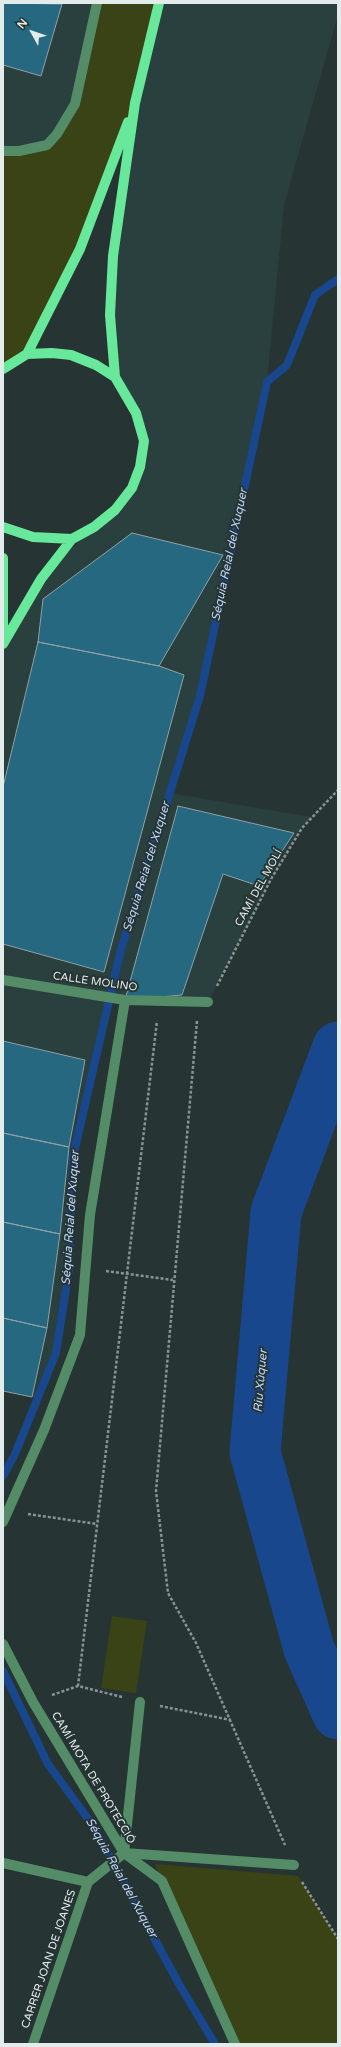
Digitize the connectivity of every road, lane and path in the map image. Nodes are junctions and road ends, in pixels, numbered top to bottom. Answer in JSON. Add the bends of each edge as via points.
{"nodes":[{"id":1,"x":97,"y":3,"type":"edge"},
{"id":2,"x":159,"y":3,"type":"edge"},
{"id":3,"x":135,"y":103,"type":"junction"},
{"id":4,"x":3,"y":151,"type":"edge"},
{"id":5,"x":27,"y":354,"type":"junction"},
{"id":6,"x":3,"y":369,"type":"edge"},
{"id":7,"x":115,"y":377,"type":"junction"},
{"id":8,"x":3,"y":527,"type":"edge"},
{"id":9,"x":72,"y":539,"type":"junction"},
{"id":10,"x":3,"y":558,"type":"edge"},
{"id":11,"x":3,"y":630,"type":"edge"},
{"id":12,"x":3,"y":644,"type":"edge"},
{"id":13,"x":338,"y":790,"type":"edge"},
{"id":14,"x":3,"y":980,"type":"edge"},
{"id":15,"x":125,"y":1000,"type":"junction"},
{"id":16,"x":160,"y":1000,"type":"junction"},
{"id":17,"x":204,"y":1002,"type":"junction"},
{"id":18,"x":85,"y":1269,"type":"junction"},
{"id":19,"x":173,"y":1280,"type":"junction"},
{"id":20,"x":8,"y":1511,"type":"junction"},
{"id":21,"x":3,"y":1522,"type":"edge"},
{"id":22,"x":98,"y":1524,"type":"junction"},
{"id":23,"x":3,"y":1644,"type":"edge"},
{"id":24,"x":78,"y":1686,"type":"junction"},
{"id":25,"x":33,"y":1702,"type":"junction"},
{"id":26,"x":140,"y":1702,"type":"junction"},
{"id":27,"x":231,"y":1720,"type":"junction"},
{"id":28,"x":124,"y":1853,"type":"junction"},
{"id":29,"x":3,"y":1863,"type":"edge"},
{"id":30,"x":294,"y":1865,"type":"junction"},
{"id":31,"x":88,"y":1882,"type":"junction"},
{"id":32,"x":338,"y":1939,"type":"edge"},
{"id":33,"x":33,"y":2044,"type":"edge"},
{"id":34,"x":235,"y":2044,"type":"edge"}],
"edges":[{"from":1,"to":4,"type":"street","via":[[75,104],[57,134],[47,145],[20,151]]},
{"from":2,"to":3,"type":"main road"},
{"from":3,"to":5,"type":"main road","via":[[80,249]]},
{"from":3,"to":7,"type":"main road","via":[[112,256],[110,315]]},
{"from":5,"to":6,"type":"main road"},
{"from":5,"to":7,"type":"main road","via":[[71,355],[96,365]]},
{"from":7,"to":9,"type":"main road","via":[[136,413],[144,441],[140,467],[132,488],[115,510],[94,527]]},
{"from":8,"to":9,"type":"main road","via":[[33,537]]},
{"from":9,"to":12,"type":"main road","via":[[41,579]]},
{"from":10,"to":11,"type":"main road"},
{"from":13,"to":17,"type":"path","name":"CAMÍ DEL MOLÍ","via":[[302,828]]},
{"from":14,"to":15,"type":"street","name":"CALLE MOLINO"},
{"from":15,"to":16,"type":"street","name":"CALLE MOLINO"},
{"from":15,"to":18,"type":"street","via":[[90,1215]]},
{"from":16,"to":17,"type":"street","name":"CALLE MOLINO"},
{"from":16,"to":22,"type":"path"},
{"from":17,"to":19,"type":"path"},
{"from":18,"to":19,"type":"path"},
{"from":18,"to":20,"type":"street","via":[[80,1335],[44,1430]]},
{"from":19,"to":27,"type":"path","via":[[156,1491],[168,1593],[196,1643]]},
{"from":20,"to":21,"type":"street"},
{"from":20,"to":22,"type":"path"},
{"from":22,"to":24,"type":"path"},
{"from":23,"to":25,"type":"street","name":"CAMÍ MOTA DE PROTECCIÓ"},
{"from":24,"to":25,"type":"path"},
{"from":24,"to":26,"type":"path"},
{"from":25,"to":28,"type":"street","name":"CAMÍ MOTA DE PROTECCIÓ"},
{"from":26,"to":27,"type":"path"},
{"from":26,"to":28,"type":"street"},
{"from":27,"to":30,"type":"path"},
{"from":28,"to":30,"type":"street"},
{"from":28,"to":31,"type":"street"},
{"from":28,"to":34,"type":"street","name":"CAMÍ MOTA DE PROTECCIÓ","via":[[162,1881]]},
{"from":29,"to":31,"type":"street"},
{"from":30,"to":32,"type":"path","via":[[298,1876]]},
{"from":31,"to":33,"type":"street","name":"CARRER JOAN DE JOANES"}]}
